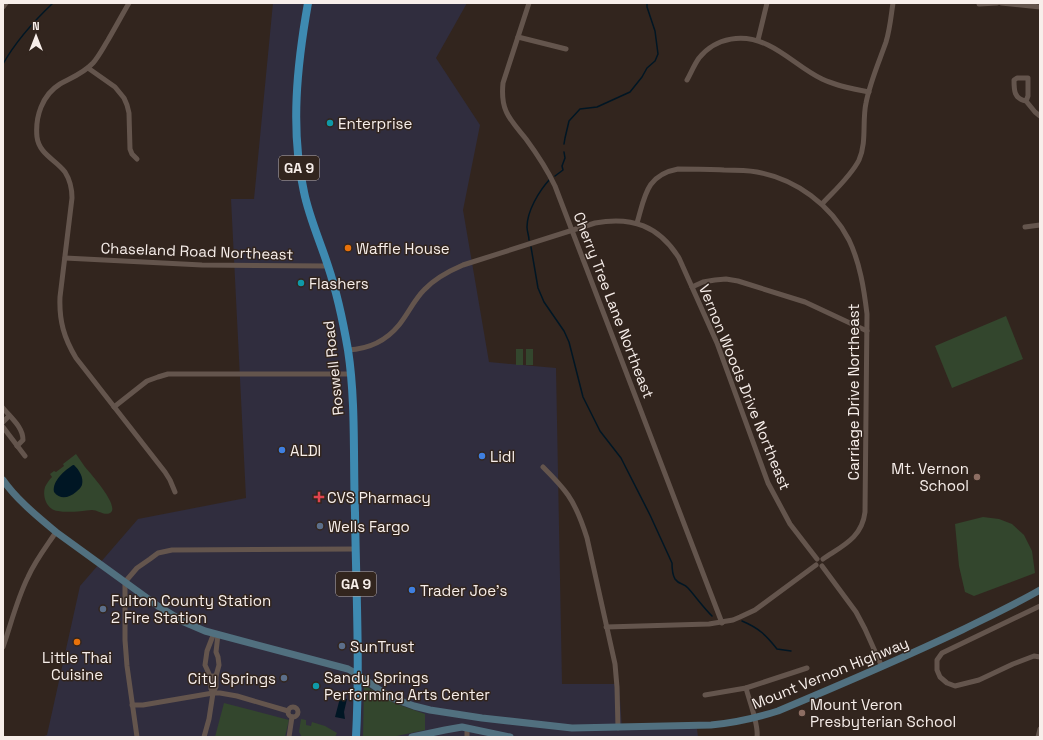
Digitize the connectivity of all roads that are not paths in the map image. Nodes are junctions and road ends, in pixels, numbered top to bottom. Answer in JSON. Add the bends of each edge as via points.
{"nodes":[{"id":1,"x":6,"y":3,"type":"edge"},
{"id":2,"x":129,"y":3,"type":"edge"},
{"id":3,"x":308,"y":3,"type":"edge"},
{"id":4,"x":529,"y":3,"type":"edge"},
{"id":5,"x":766,"y":3,"type":"edge"},
{"id":6,"x":893,"y":3,"type":"edge"},
{"id":7,"x":997,"y":3,"type":"edge"},
{"id":8,"x":1001,"y":3,"type":"edge"},
{"id":9,"x":979,"y":4,"type":"edge"},
{"id":10,"x":3,"y":7,"type":"edge"},
{"id":11,"x":1040,"y":7,"type":"edge"},
{"id":12,"x":518,"y":37,"type":"junction"},
{"id":13,"x":758,"y":40,"type":"junction"},
{"id":14,"x":566,"y":50,"type":"dead end"},
{"id":15,"x":88,"y":68,"type":"junction"},
{"id":16,"x":687,"y":80,"type":"dead end"},
{"id":17,"x":869,"y":92,"type":"junction"},
{"id":18,"x":1026,"y":101,"type":"junction"},
{"id":19,"x":1040,"y":116,"type":"edge"},
{"id":20,"x":137,"y":159,"type":"dead end"},
{"id":21,"x":822,"y":204,"type":"junction"},
{"id":22,"x":637,"y":223,"type":"junction"},
{"id":23,"x":1040,"y":225,"type":"edge"},
{"id":24,"x":1025,"y":227,"type":"dead end"},
{"id":25,"x":572,"y":230,"type":"junction"},
{"id":26,"x":65,"y":258,"type":"junction"},
{"id":27,"x":328,"y":266,"type":"junction"},
{"id":28,"x":692,"y":287,"type":"junction"},
{"id":29,"x":867,"y":331,"type":"junction"},
{"id":30,"x":348,"y":350,"type":"junction"},
{"id":31,"x":351,"y":374,"type":"junction"},
{"id":32,"x":114,"y":406,"type":"junction"},
{"id":33,"x":3,"y":408,"type":"edge"},
{"id":34,"x":9,"y":416,"type":"junction"},
{"id":35,"x":3,"y":422,"type":"edge"},
{"id":36,"x":3,"y":427,"type":"edge"},
{"id":37,"x":17,"y":446,"type":"junction"},
{"id":38,"x":25,"y":456,"type":"dead end"},
{"id":39,"x":543,"y":467,"type":"dead end"},
{"id":40,"x":3,"y":480,"type":"edge"},
{"id":41,"x":175,"y":492,"type":"dead end"},
{"id":42,"x":56,"y":532,"type":"junction"},
{"id":43,"x":355,"y":549,"type":"junction"},
{"id":44,"x":817,"y":558,"type":"junction"},
{"id":45,"x":823,"y":559,"type":"junction"},
{"id":46,"x":816,"y":565,"type":"junction"},
{"id":47,"x":822,"y":566,"type":"junction"},
{"id":48,"x":125,"y":582,"type":"junction"},
{"id":49,"x":1040,"y":590,"type":"edge"},
{"id":50,"x":1040,"y":606,"type":"edge"},
{"id":51,"x":722,"y":622,"type":"junction"},
{"id":52,"x":606,"y":627,"type":"junction"},
{"id":53,"x":216,"y":634,"type":"junction"},
{"id":54,"x":3,"y":648,"type":"edge"},
{"id":55,"x":207,"y":652,"type":"junction"},
{"id":56,"x":216,"y":652,"type":"junction"},
{"id":57,"x":1040,"y":657,"type":"edge"},
{"id":58,"x":882,"y":667,"type":"junction"},
{"id":59,"x":807,"y":668,"type":"dead end"},
{"id":60,"x":357,"y":674,"type":"junction"},
{"id":61,"x":210,"y":676,"type":"junction"},
{"id":62,"x":216,"y":676,"type":"junction"},
{"id":63,"x":746,"y":688,"type":"junction"},
{"id":64,"x":213,"y":693,"type":"junction"},
{"id":65,"x":705,"y":695,"type":"dead end"},
{"id":66,"x":132,"y":705,"type":"junction"},
{"id":67,"x":288,"y":711,"type":"junction"},
{"id":68,"x":292,"y":717,"type":"junction"},
{"id":69,"x":755,"y":718,"type":"junction"},
{"id":70,"x":467,"y":728,"type":"junction"},
{"id":71,"x":618,"y":728,"type":"junction"},
{"id":72,"x":1040,"y":729,"type":"edge"},
{"id":73,"x":137,"y":737,"type":"edge"},
{"id":74,"x":204,"y":737,"type":"edge"},
{"id":75,"x":289,"y":737,"type":"edge"},
{"id":76,"x":356,"y":737,"type":"edge"},
{"id":77,"x":412,"y":737,"type":"edge"},
{"id":78,"x":467,"y":737,"type":"edge"},
{"id":79,"x":510,"y":737,"type":"edge"},
{"id":80,"x":757,"y":737,"type":"edge"},
{"id":81,"x":1038,"y":737,"type":"edge"}],
"edges":[{"from":1,"to":10,"type":"street"},
{"from":2,"to":15,"type":"street","via":[[101,52]]},
{"from":3,"to":27,"type":"main road","name":"Roswell Road","number":"GA 9","via":[[299,65],[297,143],[304,193]]},
{"from":4,"to":12,"type":"street","name":"Cherry Tree Lane Northeast"},
{"from":5,"to":13,"type":"street"},
{"from":6,"to":17,"type":"street","via":[[886,40]]},
{"from":7,"to":9,"type":"street"},
{"from":8,"to":11,"type":"street"},
{"from":12,"to":14,"type":"street"},
{"from":12,"to":25,"type":"street","name":"Cherry Tree Lane Northeast","via":[[503,84],[504,105],[509,117],[548,172]]},
{"from":13,"to":16,"type":"street","via":[[736,38],[715,44],[699,58]]},
{"from":13,"to":17,"type":"street","via":[[814,75],[841,86]]},
{"from":15,"to":20,"type":"street","via":[[115,87],[124,98],[129,113],[130,149]]},
{"from":15,"to":26,"type":"street","via":[[50,92],[42,105],[37,122],[40,147],[64,171],[72,188]]},
{"from":17,"to":21,"type":"street","via":[[859,159],[851,172]]},
{"from":18,"to":18,"type":"street","via":[[1016,97],[1014,80],[1017,78],[1028,78]]},
{"from":18,"to":19,"type":"street"},
{"from":21,"to":22,"type":"street","name":"Carriage Drive Northeast","via":[[796,185],[766,174],[743,170],[678,169],[670,170],[651,184]]},
{"from":21,"to":29,"type":"street","name":"Carriage Drive Northeast","via":[[841,227],[855,255],[865,300]]},
{"from":22,"to":25,"type":"street","name":"Vernon Woods Drive Northeast","via":[[608,221]]},
{"from":22,"to":28,"type":"street","name":"Vernon Woods Drive Northeast","via":[[656,233],[670,246],[679,258]]},
{"from":23,"to":24,"type":"street"},
{"from":25,"to":30,"type":"street","name":"Vernon Woods Drive Northeast","via":[[449,271],[424,290],[388,336],[367,347]]},
{"from":25,"to":51,"type":"street","name":"Cherry Tree Lane Northeast"},
{"from":26,"to":27,"type":"street","name":"Chaseland Road Northeast","via":[[202,265]]},
{"from":26,"to":32,"type":"street","via":[[60,307],[64,336],[76,358]]},
{"from":27,"to":30,"type":"main road","name":"Roswell Road","number":"GA 9"},
{"from":28,"to":29,"type":"street","via":[[715,280],[738,281],[805,302]]},
{"from":28,"to":44,"type":"street","name":"Vernon Woods Drive Northeast","via":[[718,343],[768,483],[790,524]]},
{"from":29,"to":45,"type":"street","name":"Carriage Drive Northeast","via":[[864,519],[854,537]]},
{"from":30,"to":31,"type":"main road","name":"Roswell Road","number":"GA 9"},
{"from":31,"to":32,"type":"street","via":[[168,374],[147,381]]},
{"from":31,"to":43,"type":"main road","name":"Roswell Road","number":"GA 9"},
{"from":32,"to":41,"type":"street","via":[[166,472]]},
{"from":33,"to":34,"type":"street"},
{"from":34,"to":35,"type":"street"},
{"from":34,"to":37,"type":"street","via":[[23,435],[23,440]]},
{"from":36,"to":37,"type":"street"},
{"from":37,"to":38,"type":"street"},
{"from":39,"to":52,"type":"street","via":[[567,495],[581,521]]},
{"from":40,"to":42,"type":"main road","name":"Mount Vernon Highway","via":[[14,494]]},
{"from":42,"to":48,"type":"main road","name":"Mount Vernon Highway"},
{"from":42,"to":54,"type":"street","via":[[28,576]]},
{"from":43,"to":48,"type":"street","via":[[168,550],[137,568]]},
{"from":43,"to":60,"type":"main road","name":"Roswell Road","number":"GA 9"},
{"from":44,"to":45,"type":"street"},
{"from":44,"to":46,"type":"street"},
{"from":45,"to":47,"type":"street"},
{"from":46,"to":47,"type":"street"},
{"from":46,"to":51,"type":"street","via":[[755,610]]},
{"from":47,"to":58,"type":"street","via":[[856,612]]},
{"from":48,"to":53,"type":"main road","name":"Mount Vernon Highway","via":[[170,614]]},
{"from":48,"to":66,"type":"street","via":[[125,640]]},
{"from":49,"to":58,"type":"main road","name":"Mount Vernon Highway","via":[[1005,610]]},
{"from":50,"to":57,"type":"street","via":[[942,653],[937,660],[937,670],[940,677],[955,686],[979,680],[1034,656]]},
{"from":51,"to":52,"type":"street"},
{"from":52,"to":71,"type":"street","via":[[616,676]]},
{"from":53,"to":55,"type":"street"},
{"from":53,"to":56,"type":"street"},
{"from":53,"to":60,"type":"main road","name":"Mount Vernon Highway","via":[[344,668]]},
{"from":55,"to":56,"type":"street"},
{"from":55,"to":61,"type":"street","via":[[205,665]]},
{"from":56,"to":62,"type":"street","via":[[219,665]]},
{"from":58,"to":69,"type":"main road","name":"Mount Vernon Highway","via":[[778,711]]},
{"from":59,"to":63,"type":"street"},
{"from":60,"to":71,"type":"main road","name":"Mount Vernon Highway","via":[[388,696],[430,710],[570,728]]},
{"from":60,"to":76,"type":"main road","name":"Roswell Road","number":"GA 9"},
{"from":61,"to":62,"type":"street"},
{"from":61,"to":64,"type":"street"},
{"from":62,"to":64,"type":"street"},
{"from":63,"to":65,"type":"street"},
{"from":63,"to":69,"type":"street"},
{"from":64,"to":66,"type":"street"},
{"from":64,"to":67,"type":"street","via":[[237,696]]},
{"from":64,"to":74,"type":"street"},
{"from":66,"to":73,"type":"street"},
{"from":67,"to":68,"type":"street"},
{"from":67,"to":68,"type":"street","via":[[293,707],[298,710],[297,716]]},
{"from":68,"to":75,"type":"street"},
{"from":69,"to":71,"type":"main road","name":"Mount Vernon Highway","via":[[728,724]]},
{"from":69,"to":80,"type":"street"},
{"from":70,"to":77,"type":"main road"},
{"from":70,"to":78,"type":"street"},
{"from":70,"to":79,"type":"main road"},
{"from":72,"to":81,"type":"street"}]}
